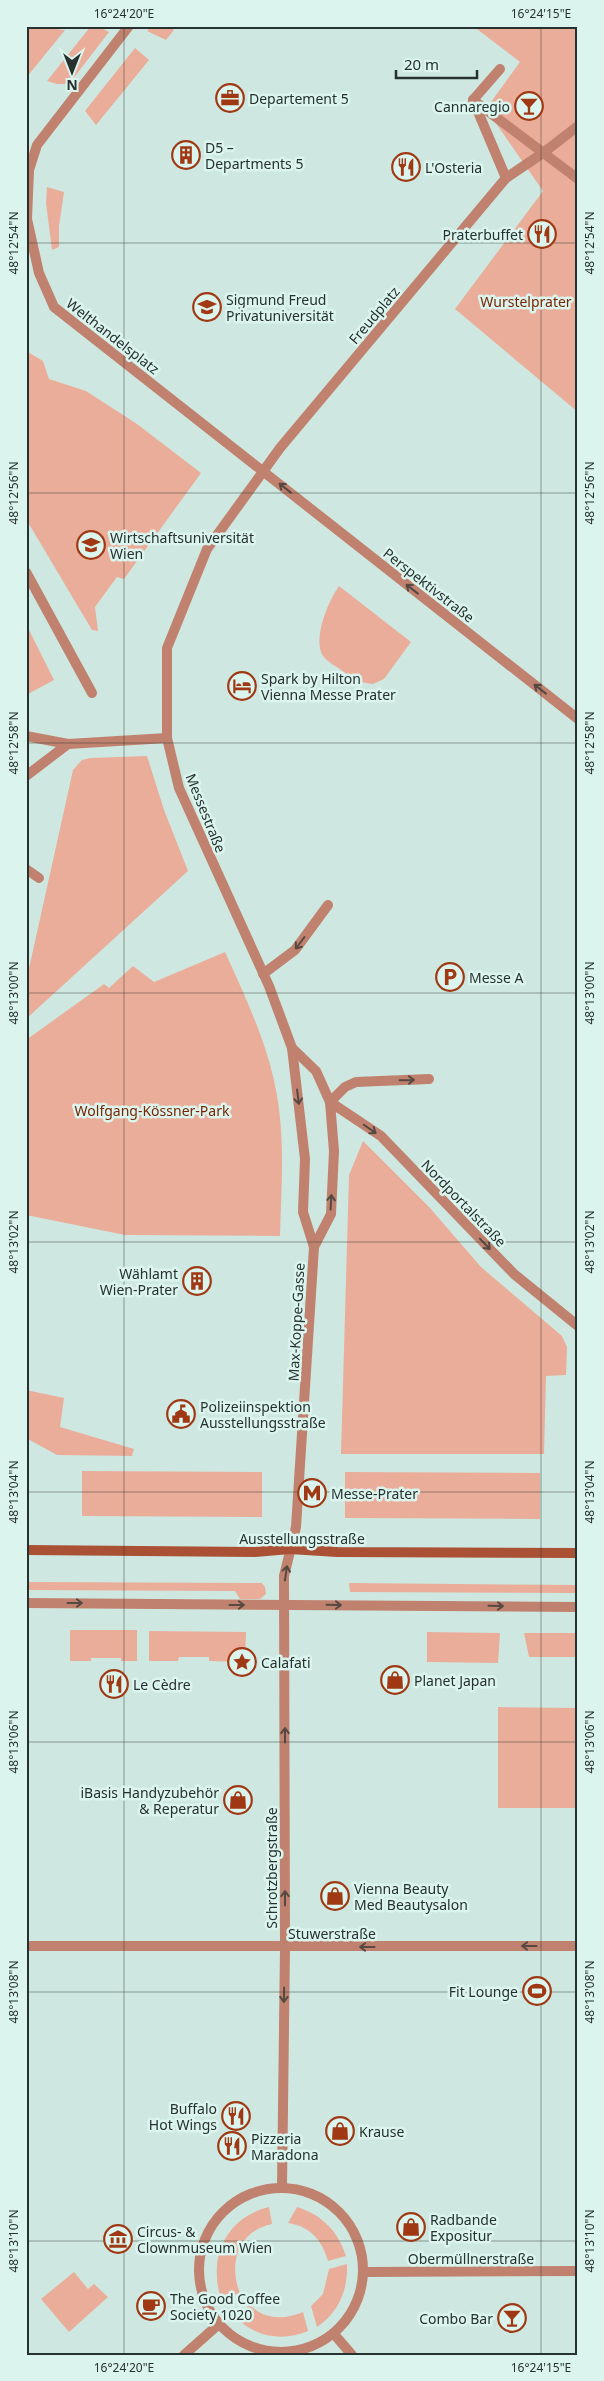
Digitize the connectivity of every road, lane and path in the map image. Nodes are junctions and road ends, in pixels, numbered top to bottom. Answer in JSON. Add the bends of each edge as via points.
{"nodes":[{"id":1,"x":129,"y":26,"type":"edge"},
{"id":2,"x":500,"y":69,"type":"dead end"},
{"id":3,"x":473,"y":100,"type":"junction"},
{"id":4,"x":578,"y":126,"type":"edge"},
{"id":5,"x":543,"y":153,"type":"junction"},
{"id":6,"x":506,"y":178,"type":"junction"},
{"id":7,"x":578,"y":179,"type":"edge"},
{"id":8,"x":264,"y":471,"type":"junction"},
{"id":9,"x":26,"y":572,"type":"edge"},
{"id":10,"x":92,"y":693,"type":"dead end"},
{"id":11,"x":578,"y":720,"type":"edge"},
{"id":12,"x":26,"y":736,"type":"edge"},
{"id":13,"x":167,"y":738,"type":"junction"},
{"id":14,"x":68,"y":744,"type":"junction"},
{"id":15,"x":26,"y":776,"type":"edge"},
{"id":16,"x":26,"y":869,"type":"edge"},
{"id":17,"x":39,"y":878,"type":"dead end"},
{"id":18,"x":328,"y":905,"type":"dead end"},
{"id":19,"x":263,"y":974,"type":"junction"},
{"id":20,"x":292,"y":1048,"type":"junction"},
{"id":21,"x":429,"y":1080,"type":"dead end"},
{"id":22,"x":330,"y":1102,"type":"junction"},
{"id":23,"x":314,"y":1247,"type":"junction"},
{"id":24,"x":578,"y":1326,"type":"edge"},
{"id":25,"x":290,"y":1549,"type":"junction"},
{"id":26,"x":26,"y":1550,"type":"edge"},
{"id":27,"x":578,"y":1553,"type":"edge"},
{"id":28,"x":26,"y":1603,"type":"edge"},
{"id":29,"x":285,"y":1605,"type":"junction"},
{"id":30,"x":578,"y":1607,"type":"edge"},
{"id":31,"x":26,"y":1946,"type":"edge"},
{"id":32,"x":578,"y":1946,"type":"edge"},
{"id":33,"x":285,"y":1947,"type":"junction"},
{"id":34,"x":282,"y":2188,"type":"junction"},
{"id":35,"x":578,"y":2271,"type":"edge"},
{"id":36,"x":364,"y":2272,"type":"junction"},
{"id":37,"x":219,"y":2324,"type":"junction"},
{"id":38,"x":334,"y":2334,"type":"junction"},
{"id":39,"x":184,"y":2355,"type":"edge"},
{"id":40,"x":352,"y":2355,"type":"edge"}],
"edges":[{"from":1,"to":8,"type":"street","name":"Welthandelsplatz","via":[[37,145],[29,170],[27,220],[39,273],[54,307]]},
{"from":2,"to":3,"type":"street"},
{"from":3,"to":5,"type":"street"},
{"from":3,"to":6,"type":"street"},
{"from":4,"to":5,"type":"street","name":"Freudplatz"},
{"from":5,"to":6,"type":"street","name":"Freudplatz"},
{"from":5,"to":7,"type":"street"},
{"from":6,"to":8,"type":"street","name":"Freudplatz"},
{"from":11,"to":8,"type":"street","name":"Perspektivstraße","one_way":true},
{"from":8,"to":13,"type":"street","name":"Messestraße","via":[[207,549],[167,648]]},
{"from":9,"to":10,"type":"street"},
{"from":12,"to":14,"type":"street"},
{"from":13,"to":14,"type":"street"},
{"from":13,"to":19,"type":"street","name":"Messestraße","via":[[179,788]]},
{"from":14,"to":15,"type":"street"},
{"from":16,"to":17,"type":"street"},
{"from":18,"to":19,"type":"street","one_way":true,"via":[[295,950]]},
{"from":19,"to":20,"type":"street","name":"Messestraße"},
{"from":20,"to":22,"type":"street","name":"Messestraße","via":[[316,1071]]},
{"from":20,"to":23,"type":"street","name":"Max-Koppe-Gasse","one_way":true,"via":[[305,1160],[303,1212]]},
{"from":22,"to":21,"type":"street","one_way":true,"via":[[345,1087],[356,1082]]},
{"from":23,"to":22,"type":"street","name":"Max-Koppe-Gasse","one_way":true,"via":[[331,1214],[334,1151]]},
{"from":22,"to":24,"type":"street","name":"Nordportalstraße","one_way":true,"via":[[380,1136],[514,1274]]},
{"from":23,"to":25,"type":"street","name":"Max-Koppe-Gasse","via":[[296,1527]]},
{"from":25,"to":26,"type":"main road","name":"Ausstellungsstraße","via":[[255,1552]]},
{"from":25,"to":27,"type":"main road","name":"Ausstellungsstraße"},
{"from":29,"to":25,"type":"street","name":"Schrotzbergstraße","one_way":true,"via":[[284,1576]]},
{"from":28,"to":29,"type":"street","one_way":true},
{"from":29,"to":30,"type":"street","one_way":true},
{"from":33,"to":29,"type":"street","name":"Schrotzbergstraße","one_way":true},
{"from":31,"to":33,"type":"street","name":"Stuwerstraße"},
{"from":32,"to":33,"type":"street","name":"Stuwerstraße","one_way":true},
{"from":33,"to":34,"type":"street","name":"Schrotzbergstraße","one_way":true},
{"from":34,"to":36,"type":"street","via":[[314,2195],[344,2217],[358,2241]]},
{"from":34,"to":37,"type":"street","via":[[264,2190],[231,2204],[210,2228],[203,2242],[199,2257],[200,2287],[208,2310]]},
{"from":35,"to":36,"type":"street","name":"Obermüllnerstraße"},
{"from":36,"to":38,"type":"street","via":[[357,2303]]},
{"from":37,"to":38,"type":"street","via":[[245,2344],[276,2353],[307,2349]]},
{"from":37,"to":39,"type":"street"},
{"from":38,"to":40,"type":"street"}]}
